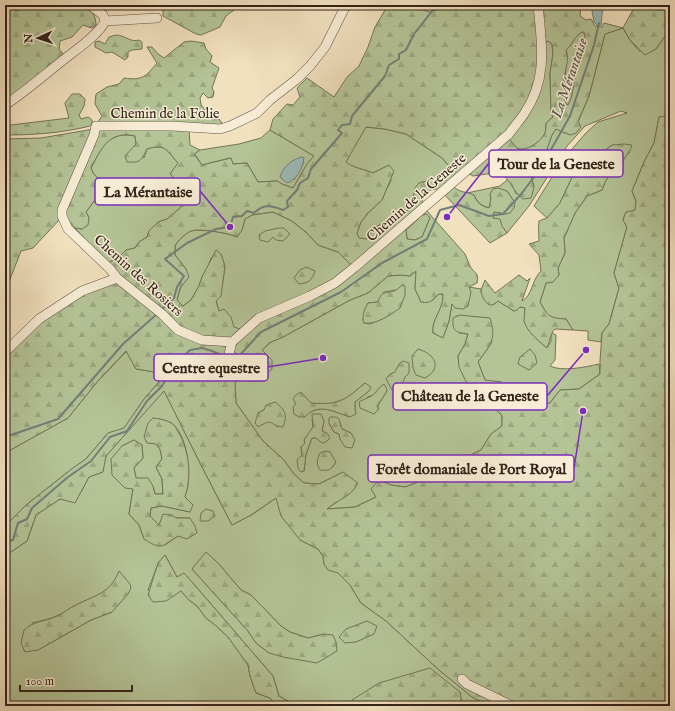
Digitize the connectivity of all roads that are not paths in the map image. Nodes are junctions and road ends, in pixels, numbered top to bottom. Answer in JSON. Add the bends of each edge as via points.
{"nodes":[{"id":1,"x":90,"y":5,"type":"edge"},
{"id":2,"x":346,"y":5,"type":"edge"},
{"id":3,"x":538,"y":5,"type":"edge"},
{"id":4,"x":157,"y":18,"type":"dead end"},
{"id":5,"x":106,"y":21,"type":"junction"},
{"id":6,"x":5,"y":105,"type":"edge"},
{"id":7,"x":96,"y":126,"type":"joint"},
{"id":8,"x":117,"y":278,"type":"junction"},
{"id":9,"x":232,"y":342,"type":"junction"},
{"id":10,"x":5,"y":352,"type":"edge"},
{"id":11,"x":229,"y":354,"type":"dead end"},
{"id":12,"x":462,"y":679,"type":"dead end"},
{"id":13,"x":512,"y":706,"type":"edge"}],
"edges":[{"from":1,"to":5,"type":"street","via":[[103,15]]},
{"from":2,"to":7,"type":"street","name":"Chemin de la Folie","via":[[325,47],[310,66],[257,113],[220,128]]},
{"from":3,"to":9,"type":"street","name":"Chemin de la Geneste","via":[[542,51],[540,76],[524,115],[509,134],[340,279],[310,296],[259,318]]},
{"from":4,"to":5,"type":"street"},
{"from":5,"to":6,"type":"street","via":[[89,39]]},
{"from":7,"to":8,"type":"street","name":"Chemin des Rosiers","via":[[62,210],[62,216],[68,229]]},
{"from":8,"to":9,"type":"street","name":"Chemin des Rosiers","via":[[178,330],[202,340]]},
{"from":8,"to":10,"type":"street","via":[[82,291],[39,319]]},
{"from":9,"to":11,"type":"street"},
{"from":12,"to":13,"type":"street","via":[[467,684]]}]}
